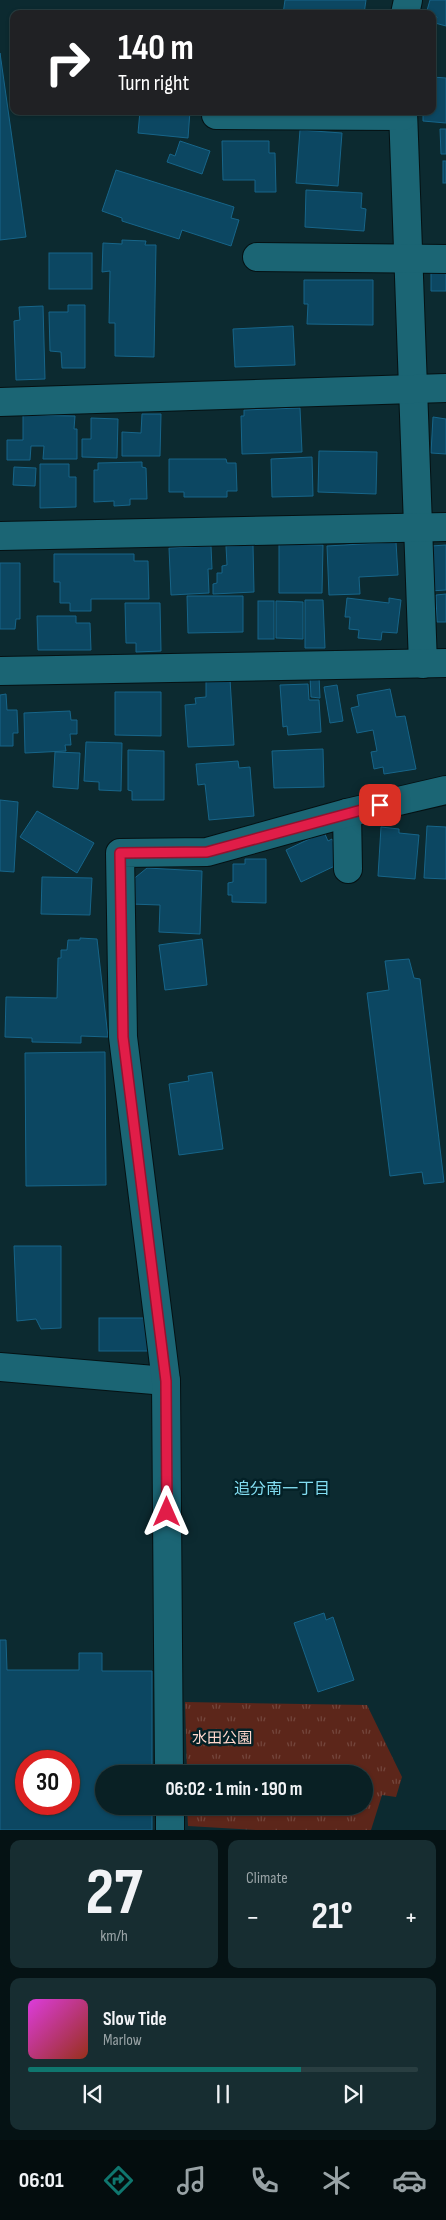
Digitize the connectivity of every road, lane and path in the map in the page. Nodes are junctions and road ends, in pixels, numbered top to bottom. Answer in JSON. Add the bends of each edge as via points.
{"nodes":[{"id":1,"x":403,"y":115,"type":"edge"},
{"id":2,"x":257,"y":257,"type":"dead end"},
{"id":3,"x":446,"y":258,"type":"edge"},
{"id":4,"x":408,"y":259,"type":"junction"},
{"id":5,"x":446,"y":388,"type":"edge"},
{"id":6,"x":413,"y":389,"type":"junction"},
{"id":7,"x":0,"y":402,"type":"edge"},
{"id":8,"x":418,"y":527,"type":"junction"},
{"id":9,"x":446,"y":527,"type":"edge"},
{"id":10,"x":0,"y":536,"type":"edge"},
{"id":11,"x":434,"y":663,"type":"edge"},
{"id":12,"x":0,"y":671,"type":"edge"},
{"id":13,"x":446,"y":790,"type":"edge"},
{"id":14,"x":347,"y":813,"type":"junction"},
{"id":15,"x":348,"y":869,"type":"dead end"},
{"id":16,"x":0,"y":1367,"type":"edge"},
{"id":17,"x":166,"y":1381,"type":"junction"},
{"id":18,"x":170,"y":1765,"type":"edge"},
{"id":19,"x":170,"y":1815,"type":"edge"},
{"id":20,"x":170,"y":1830,"type":"edge"}],
"edges":[{"from":1,"to":4,"type":"street"},
{"from":2,"to":4,"type":"street"},
{"from":3,"to":4,"type":"street"},
{"from":4,"to":6,"type":"street"},
{"from":5,"to":6,"type":"street"},
{"from":6,"to":7,"type":"street"},
{"from":6,"to":8,"type":"street"},
{"from":8,"to":9,"type":"street"},
{"from":8,"to":10,"type":"street"},
{"from":8,"to":11,"type":"street"},
{"from":11,"to":12,"type":"street"},
{"from":13,"to":14,"type":"street"},
{"from":14,"to":15,"type":"street"},
{"from":14,"to":17,"type":"street","via":[[207,852],[120,853],[123,1037]]},
{"from":16,"to":17,"type":"street"},
{"from":17,"to":18,"type":"street"},
{"from":19,"to":20,"type":"street"}]}
